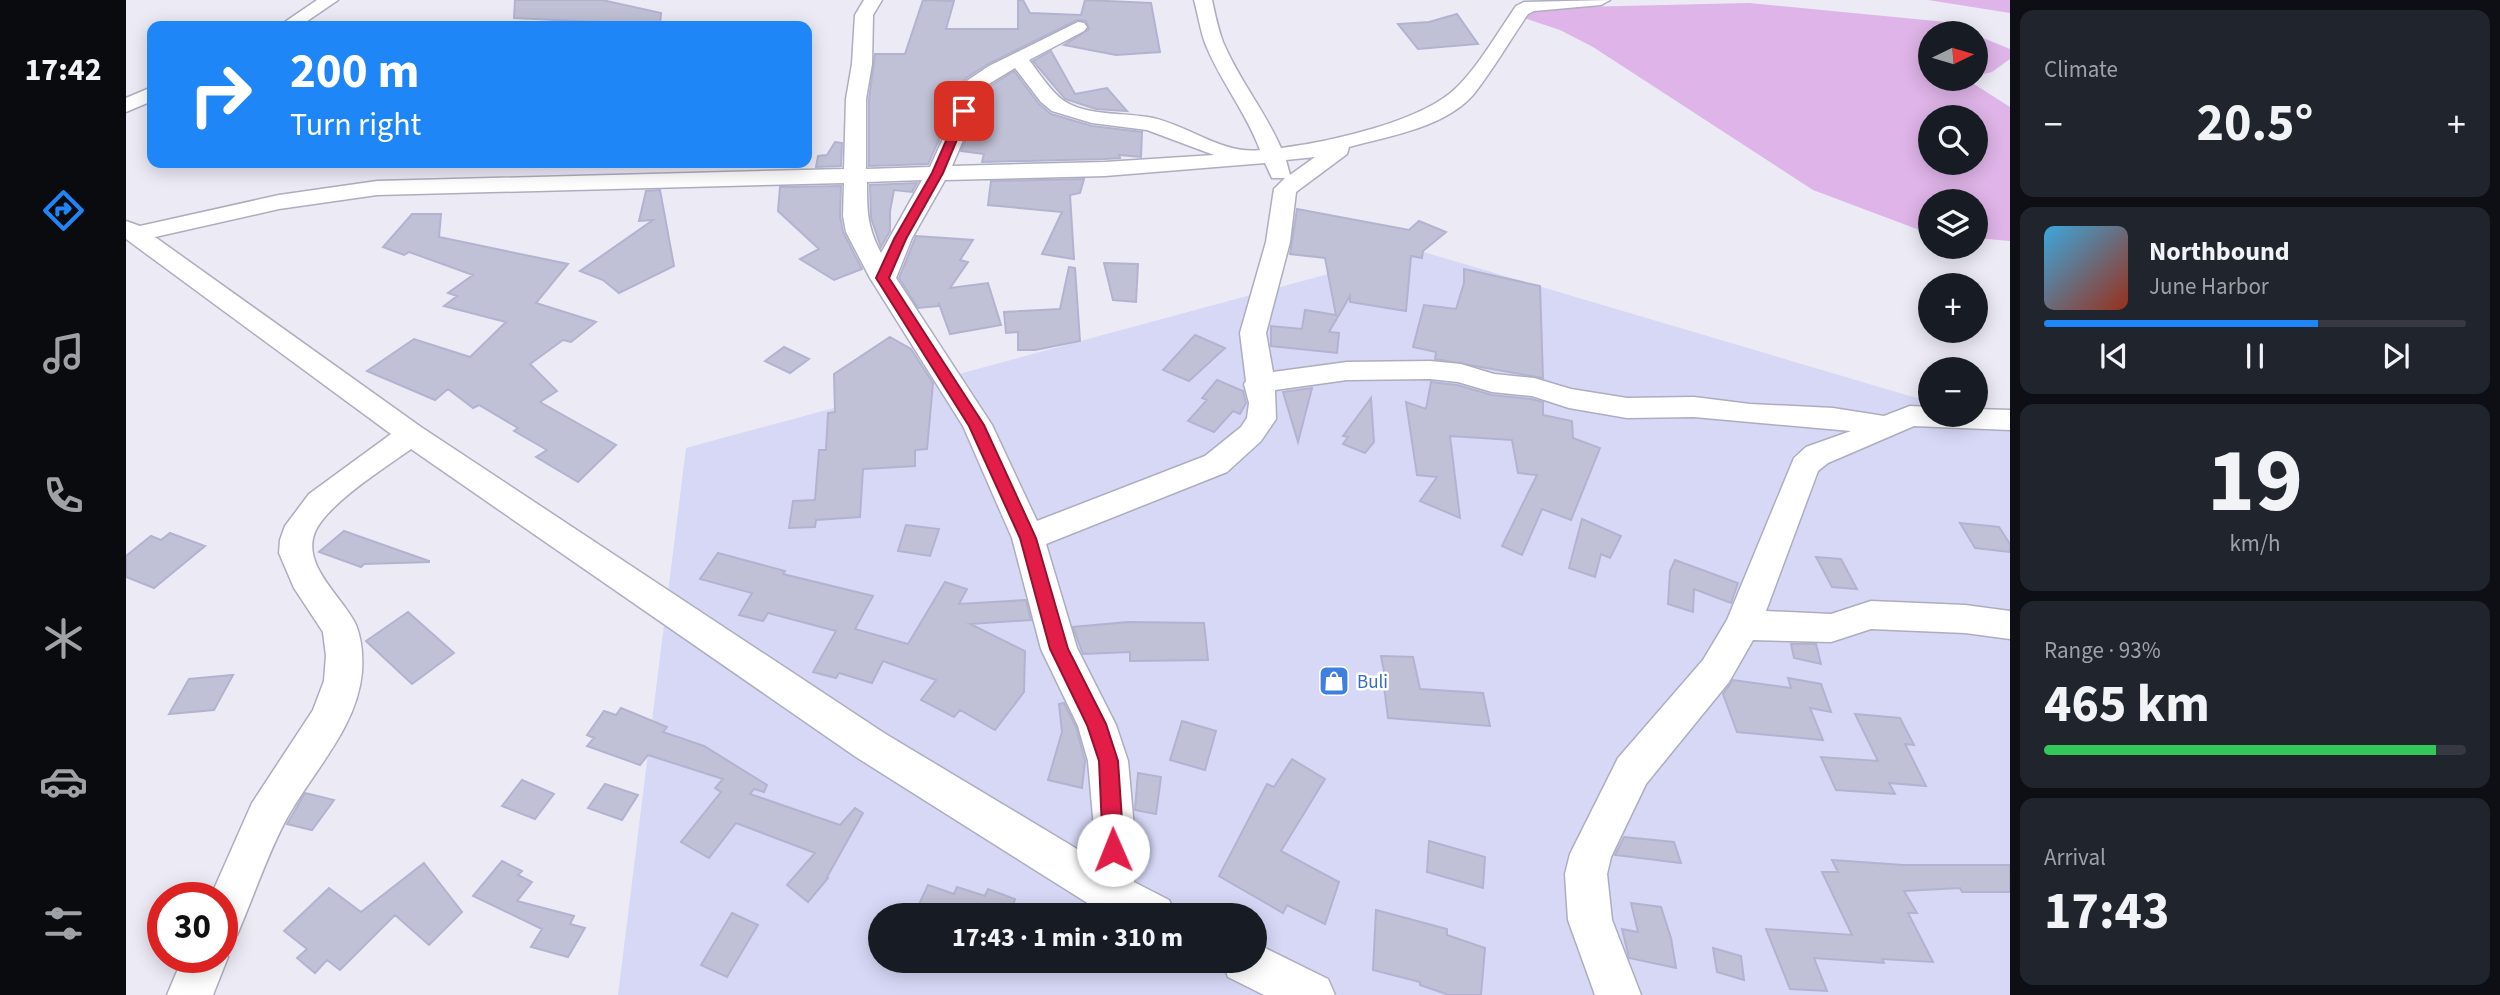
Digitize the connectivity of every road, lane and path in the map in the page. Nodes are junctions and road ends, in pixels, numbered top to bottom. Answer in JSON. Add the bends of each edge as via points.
{"nodes":[{"id":1,"x":329,"y":0,"type":"edge"},
{"id":2,"x":873,"y":0,"type":"edge"},
{"id":3,"x":1203,"y":0,"type":"edge"},
{"id":4,"x":1601,"y":0,"type":"edge"},
{"id":5,"x":296,"y":21,"type":"edge"},
{"id":6,"x":1078,"y":27,"type":"dead end"},
{"id":7,"x":1019,"y":60,"type":"junction"},
{"id":8,"x":147,"y":96,"type":"edge"},
{"id":9,"x":126,"y":106,"type":"edge"},
{"id":10,"x":1245,"y":159,"type":"junction"},
{"id":11,"x":938,"y":173,"type":"junction"},
{"id":12,"x":1280,"y":173,"type":"junction"},
{"id":13,"x":855,"y":174,"type":"junction"},
{"id":14,"x":131,"y":231,"type":"edge"},
{"id":15,"x":883,"y":278,"type":"junction"},
{"id":16,"x":1258,"y":384,"type":"junction"},
{"id":17,"x":2010,"y":420,"type":"edge"},
{"id":18,"x":1888,"y":427,"type":"junction"},
{"id":19,"x":411,"y":433,"type":"junction"},
{"id":20,"x":1028,"y":538,"type":"junction"},
{"id":21,"x":1743,"y":625,"type":"junction"},
{"id":22,"x":2010,"y":625,"type":"edge"},
{"id":23,"x":238,"y":882,"type":"edge"},
{"id":24,"x":1112,"y":894,"type":"junction"},
{"id":25,"x":1130,"y":903,"type":"edge"},
{"id":26,"x":1267,"y":972,"type":"edge"},
{"id":27,"x":199,"y":973,"type":"edge"},
{"id":28,"x":190,"y":995,"type":"edge"},
{"id":29,"x":1312,"y":995,"type":"edge"},
{"id":30,"x":1618,"y":995,"type":"edge"}],
"edges":[{"from":1,"to":5,"type":"street"},
{"from":2,"to":13,"type":"street","via":[[864,15]]},
{"from":3,"to":12,"type":"street","via":[[1214,41],[1259,120]]},
{"from":4,"to":12,"type":"street","via":[[1522,10],[1465,91],[1450,104]]},
{"from":6,"to":7,"type":"street"},
{"from":7,"to":10,"type":"street","via":[[1059,107],[1092,117],[1151,124]]},
{"from":7,"to":11,"type":"street","via":[[975,84],[964,97],[963,117]]},
{"from":8,"to":9,"type":"street"},
{"from":10,"to":11,"type":"street","via":[[1105,169]]},
{"from":10,"to":12,"type":"street"},
{"from":11,"to":13,"type":"street"},
{"from":11,"to":15,"type":"street"},
{"from":12,"to":16,"type":"street","via":[[1278,242],[1253,333]]},
{"from":13,"to":14,"type":"street","via":[[377,188]]},
{"from":13,"to":15,"type":"street","via":[[858,232]]},
{"from":14,"to":19,"type":"street"},
{"from":15,"to":20,"type":"street","via":[[977,425]]},
{"from":16,"to":18,"type":"street","via":[[1347,371],[1451,372],[1627,408],[1694,407]]},
{"from":16,"to":20,"type":"street","via":[[1261,419],[1251,435],[1216,464]]},
{"from":17,"to":18,"type":"street","via":[[1910,416]]},
{"from":18,"to":21,"type":"street","via":[[1817,455],[1805,466]]},
{"from":19,"to":23,"type":"street","via":[[319,504],[301,526],[295,548],[299,566],[338,625],[345,653],[341,688],[321,732],[266,816]]},
{"from":19,"to":24,"type":"street","via":[[870,745]]},
{"from":20,"to":24,"type":"street","via":[[1059,649],[1097,724],[1108,761],[1114,828]]},
{"from":21,"to":22,"type":"street","via":[[1831,628],[1871,615]]},
{"from":21,"to":30,"type":"street","via":[[1716,671],[1632,771],[1591,854],[1586,874],[1590,920]]},
{"from":24,"to":25,"type":"street"},
{"from":26,"to":29,"type":"street"},
{"from":27,"to":28,"type":"street"}]}
